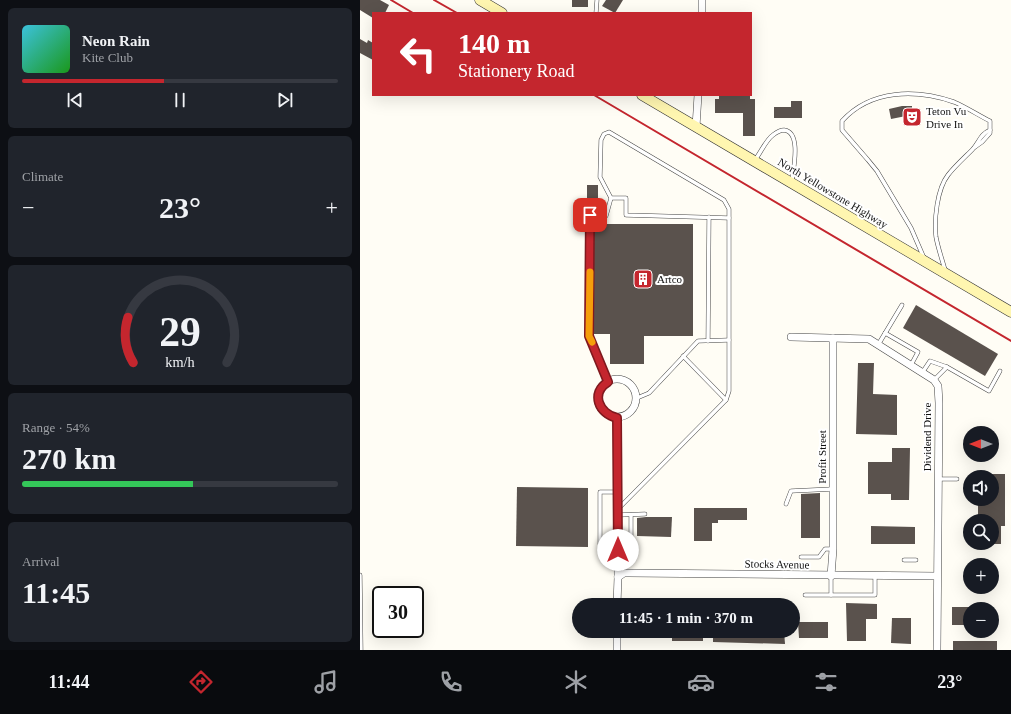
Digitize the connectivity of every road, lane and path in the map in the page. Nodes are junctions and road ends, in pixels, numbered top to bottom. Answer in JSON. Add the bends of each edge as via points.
{"nodes":[{"id":1,"x":480,"y":0,"type":"edge"},
{"id":2,"x":597,"y":0,"type":"edge"},
{"id":3,"x":702,"y":0,"type":"edge"},
{"id":4,"x":500,"y":12,"type":"edge"},
{"id":5,"x":596,"y":12,"type":"edge"},
{"id":6,"x":702,"y":12,"type":"edge"},
{"id":7,"x":644,"y":96,"type":"edge"},
{"id":8,"x":698,"y":96,"type":"edge"},
{"id":9,"x":696,"y":127,"type":"junction"},
{"id":10,"x":755,"y":161,"type":"junction"},
{"id":11,"x":792,"y":183,"type":"junction"},
{"id":12,"x":611,"y":198,"type":"junction"},
{"id":13,"x":709,"y":217,"type":"junction"},
{"id":14,"x":729,"y":218,"type":"junction"},
{"id":15,"x":926,"y":263,"type":"junction"},
{"id":16,"x":947,"y":274,"type":"junction"},
{"id":17,"x":902,"y":305,"type":"dead end"},
{"id":18,"x":1011,"y":312,"type":"edge"},
{"id":19,"x":885,"y":333,"type":"junction"},
{"id":20,"x":790,"y":337,"type":"dead end"},
{"id":21,"x":833,"y":338,"type":"junction"},
{"id":22,"x":729,"y":340,"type":"junction"},
{"id":23,"x":708,"y":341,"type":"junction"},
{"id":24,"x":878,"y":345,"type":"junction"},
{"id":25,"x":683,"y":356,"type":"junction"},
{"id":26,"x":911,"y":366,"type":"junction"},
{"id":27,"x":947,"y":367,"type":"junction"},
{"id":28,"x":1000,"y":371,"type":"dead end"},
{"id":29,"x":922,"y":373,"type":"junction"},
{"id":30,"x":934,"y":380,"type":"junction"},
{"id":31,"x":608,"y":382,"type":"junction"},
{"id":32,"x":637,"y":398,"type":"junction"},
{"id":33,"x":726,"y":400,"type":"junction"},
{"id":34,"x":617,"y":418,"type":"junction"},
{"id":35,"x":938,"y":479,"type":"junction"},
{"id":36,"x":957,"y":479,"type":"dead end"},
{"id":37,"x":833,"y":489,"type":"junction"},
{"id":38,"x":618,"y":492,"type":"junction"},
{"id":39,"x":786,"y":504,"type":"dead end"},
{"id":40,"x":618,"y":512,"type":"junction"},
{"id":41,"x":645,"y":514,"type":"dead end"},
{"id":42,"x":631,"y":515,"type":"junction"},
{"id":43,"x":618,"y":544,"type":"junction"},
{"id":44,"x":832,"y":549,"type":"junction"},
{"id":45,"x":631,"y":550,"type":"dead end"},
{"id":46,"x":801,"y":557,"type":"dead end"},
{"id":47,"x":904,"y":560,"type":"dead end"},
{"id":48,"x":916,"y":560,"type":"dead end"},
{"id":49,"x":360,"y":574,"type":"edge"},
{"id":50,"x":831,"y":576,"type":"junction"},
{"id":51,"x":876,"y":576,"type":"junction"},
{"id":52,"x":937,"y":576,"type":"junction"},
{"id":53,"x":618,"y":577,"type":"junction"},
{"id":54,"x":806,"y":595,"type":"dead end"},
{"id":55,"x":831,"y":595,"type":"junction"},
{"id":56,"x":617,"y":598,"type":"edge"},
{"id":57,"x":617,"y":638,"type":"edge"},
{"id":58,"x":361,"y":650,"type":"edge"},
{"id":59,"x":617,"y":650,"type":"edge"},
{"id":60,"x":937,"y":650,"type":"edge"}],
"edges":[{"from":1,"to":4,"type":"main road"},
{"from":2,"to":5,"type":"lane"},
{"from":3,"to":6,"type":"street"},
{"from":7,"to":9,"type":"main road","name":"North Yellowstone Highway"},
{"from":8,"to":9,"type":"street"},
{"from":9,"to":10,"type":"main road","name":"North Yellowstone Highway"},
{"from":10,"to":11,"type":"main road","name":"North Yellowstone Highway"},
{"from":10,"to":11,"type":"lane","via":[[772,135],[780,130],[787,131],[793,136],[796,153]]},
{"from":11,"to":15,"type":"main road","name":"North Yellowstone Highway"},
{"from":12,"to":13,"type":"lane","via":[[626,198],[626,215]]},
{"from":12,"to":14,"type":"lane","via":[[600,177],[601,140],[604,134],[609,132],[724,200],[729,209]]},
{"from":12,"to":31,"type":"lane","via":[[606,216],[590,215],[589,336]]},
{"from":13,"to":14,"type":"lane"},
{"from":13,"to":23,"type":"lane"},
{"from":14,"to":22,"type":"lane"},
{"from":15,"to":16,"type":"main road","name":"North Yellowstone Highway"},
{"from":15,"to":16,"type":"lane","via":[[911,228],[876,172],[842,130],[842,121],[850,112],[873,99],[898,94],[920,94],[955,103],[990,121],[990,133],[948,175],[940,190],[936,237]]},
{"from":16,"to":18,"type":"main road","name":"North Yellowstone Highway"},
{"from":17,"to":19,"type":"lane"},
{"from":19,"to":24,"type":"lane"},
{"from":19,"to":26,"type":"lane","via":[[918,352]]},
{"from":20,"to":21,"type":"street"},
{"from":21,"to":24,"type":"street","via":[[869,339]]},
{"from":21,"to":37,"type":"street","name":"Profit Street"},
{"from":22,"to":23,"type":"lane"},
{"from":22,"to":33,"type":"lane","via":[[729,391]]},
{"from":23,"to":25,"type":"lane","via":[[698,341]]},
{"from":24,"to":26,"type":"street"},
{"from":25,"to":32,"type":"lane","via":[[649,393]]},
{"from":25,"to":33,"type":"lane"},
{"from":26,"to":29,"type":"street"},
{"from":27,"to":28,"type":"lane","via":[[989,391]]},
{"from":27,"to":29,"type":"lane","via":[[930,361]]},
{"from":27,"to":30,"type":"lane"},
{"from":29,"to":30,"type":"street"},
{"from":30,"to":35,"type":"street","name":"Dividend Drive","via":[[938,386],[939,403]]},
{"from":31,"to":32,"type":"street","via":[[616,379],[628,382]]},
{"from":31,"to":34,"type":"street","via":[[601,389],[599,402],[605,413]]},
{"from":32,"to":34,"type":"street","via":[[633,410]]},
{"from":33,"to":40,"type":"lane"},
{"from":34,"to":38,"type":"street"},
{"from":35,"to":36,"type":"lane"},
{"from":35,"to":52,"type":"street","name":"Dividend Drive"},
{"from":37,"to":39,"type":"lane","via":[[791,491]]},
{"from":37,"to":44,"type":"street","name":"Profit Street"},
{"from":38,"to":40,"type":"street"},
{"from":38,"to":43,"type":"lane","via":[[600,492],[600,544]]},
{"from":40,"to":42,"type":"lane"},
{"from":40,"to":43,"type":"street"},
{"from":41,"to":42,"type":"lane"},
{"from":42,"to":45,"type":"lane"},
{"from":43,"to":53,"type":"street"},
{"from":44,"to":46,"type":"lane","via":[[825,549],[819,556]]},
{"from":44,"to":50,"type":"street","name":"Profit Street"},
{"from":47,"to":48,"type":"lane"},
{"from":49,"to":58,"type":"lane"},
{"from":50,"to":51,"type":"street","name":"Stocks Avenue"},
{"from":50,"to":53,"type":"street","name":"Stocks Avenue","via":[[624,573]]},
{"from":50,"to":55,"type":"lane"},
{"from":51,"to":52,"type":"street","name":"Stocks Avenue"},
{"from":51,"to":55,"type":"lane","via":[[876,595]]},
{"from":52,"to":60,"type":"street","name":"Dividend Drive"},
{"from":53,"to":56,"type":"street"},
{"from":54,"to":55,"type":"lane"},
{"from":57,"to":59,"type":"street"}]}
